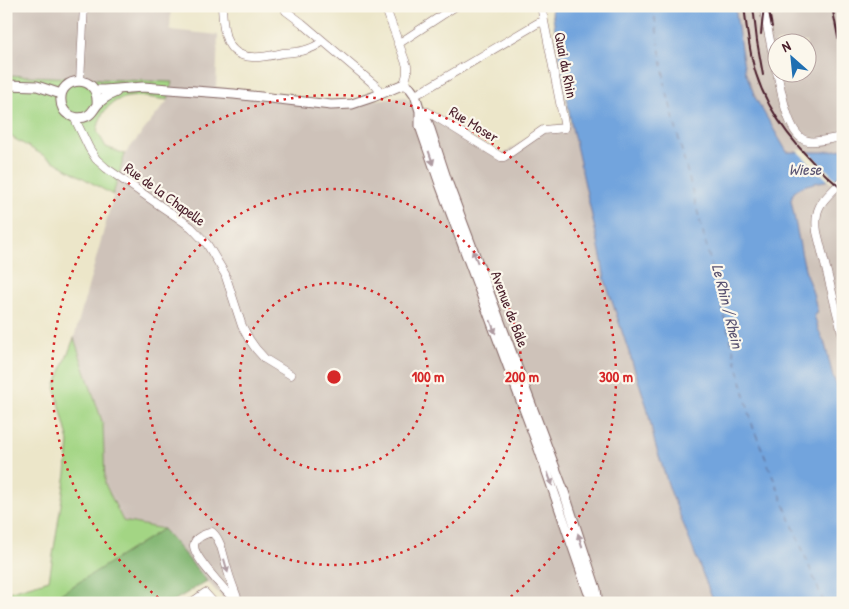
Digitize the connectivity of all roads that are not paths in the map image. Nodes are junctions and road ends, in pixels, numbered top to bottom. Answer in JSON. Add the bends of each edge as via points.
{"nodes":[{"id":1,"x":84,"y":6,"type":"edge"},
{"id":2,"x":222,"y":6,"type":"edge"},
{"id":3,"x":385,"y":6,"type":"edge"},
{"id":4,"x":456,"y":6,"type":"edge"},
{"id":5,"x":541,"y":6,"type":"edge"},
{"id":6,"x":764,"y":6,"type":"edge"},
{"id":7,"x":286,"y":11,"type":"dead end"},
{"id":8,"x":544,"y":22,"type":"junction"},
{"id":9,"x":769,"y":32,"type":"edge"},
{"id":10,"x":323,"y":41,"type":"junction"},
{"id":11,"x":398,"y":44,"type":"junction"},
{"id":12,"x":80,"y":81,"type":"junction"},
{"id":13,"x":780,"y":82,"type":"edge"},
{"id":14,"x":404,"y":84,"type":"junction"},
{"id":15,"x":6,"y":85,"type":"edge"},
{"id":16,"x":123,"y":89,"type":"junction"},
{"id":17,"x":95,"y":90,"type":"junction"},
{"id":18,"x":381,"y":93,"type":"junction"},
{"id":19,"x":61,"y":94,"type":"junction"},
{"id":20,"x":415,"y":95,"type":"junction"},
{"id":21,"x":96,"y":105,"type":"junction"},
{"id":22,"x":420,"y":111,"type":"junction"},
{"id":23,"x":74,"y":117,"type":"junction"},
{"id":24,"x":86,"y":117,"type":"junction"},
{"id":25,"x":565,"y":128,"type":"joint"},
{"id":26,"x":83,"y":135,"type":"junction"},
{"id":27,"x":843,"y":137,"type":"edge"},
{"id":28,"x":842,"y":183,"type":"edge"},
{"id":29,"x":843,"y":337,"type":"edge"},
{"id":30,"x":290,"y":375,"type":"dead end"},
{"id":31,"x":191,"y":603,"type":"edge"},
{"id":32,"x":214,"y":603,"type":"edge"},
{"id":33,"x":238,"y":603,"type":"edge"},
{"id":34,"x":594,"y":603,"type":"edge"}],
"edges":[{"from":1,"to":12,"type":"street"},
{"from":2,"to":10,"type":"street","via":[[223,32],[228,43],[242,55],[252,57],[306,51]]},
{"from":3,"to":11,"type":"street"},
{"from":4,"to":11,"type":"street"},
{"from":5,"to":8,"type":"street","name":"Quai du Rhin"},
{"from":6,"to":9,"type":"street"},
{"from":7,"to":10,"type":"street"},
{"from":8,"to":20,"type":"street"},
{"from":8,"to":25,"type":"street","name":"Quai du Rhin"},
{"from":10,"to":18,"type":"street"},
{"from":11,"to":14,"type":"street","via":[[407,66]]},
{"from":12,"to":17,"type":"main road"},
{"from":12,"to":19,"type":"main road","via":[[68,84]]},
{"from":13,"to":27,"type":"street","via":[[786,110],[799,137],[813,142]]},
{"from":14,"to":18,"type":"main road"},
{"from":14,"to":20,"type":"main road","name":"Avenue de Bâle"},
{"from":15,"to":19,"type":"main road","via":[[37,86]]},
{"from":16,"to":17,"type":"main road"},
{"from":16,"to":18,"type":"main road","via":[[143,87],[331,104],[352,104]]},
{"from":16,"to":21,"type":"main road","via":[[106,96]]},
{"from":17,"to":21,"type":"main road"},
{"from":19,"to":23,"type":"main road","via":[[64,111]]},
{"from":20,"to":22,"type":"main road","name":"Avenue de Bâle"},
{"from":21,"to":24,"type":"main road"},
{"from":22,"to":25,"type":"street","name":"Rue Moser","via":[[428,112],[501,157],[543,130]]},
{"from":22,"to":34,"type":"main road","name":"Avenue de Bâle","via":[[420,126],[440,184],[560,494]]},
{"from":23,"to":24,"type":"main road"},
{"from":23,"to":26,"type":"street","name":"Rue de la Chapelle"},
{"from":24,"to":26,"type":"street"},
{"from":26,"to":30,"type":"street","name":"Rue de la Chapelle","via":[[96,159],[106,168],[201,237],[225,274],[249,339],[265,359]]},
{"from":28,"to":29,"type":"street","via":[[823,200],[816,213],[816,232]]},
{"from":31,"to":32,"type":"street","via":[[205,593]]},
{"from":33,"to":33,"type":"street","one_way":true,"via":[[212,576],[194,550],[197,539],[206,534],[212,532],[220,541]]}]}
